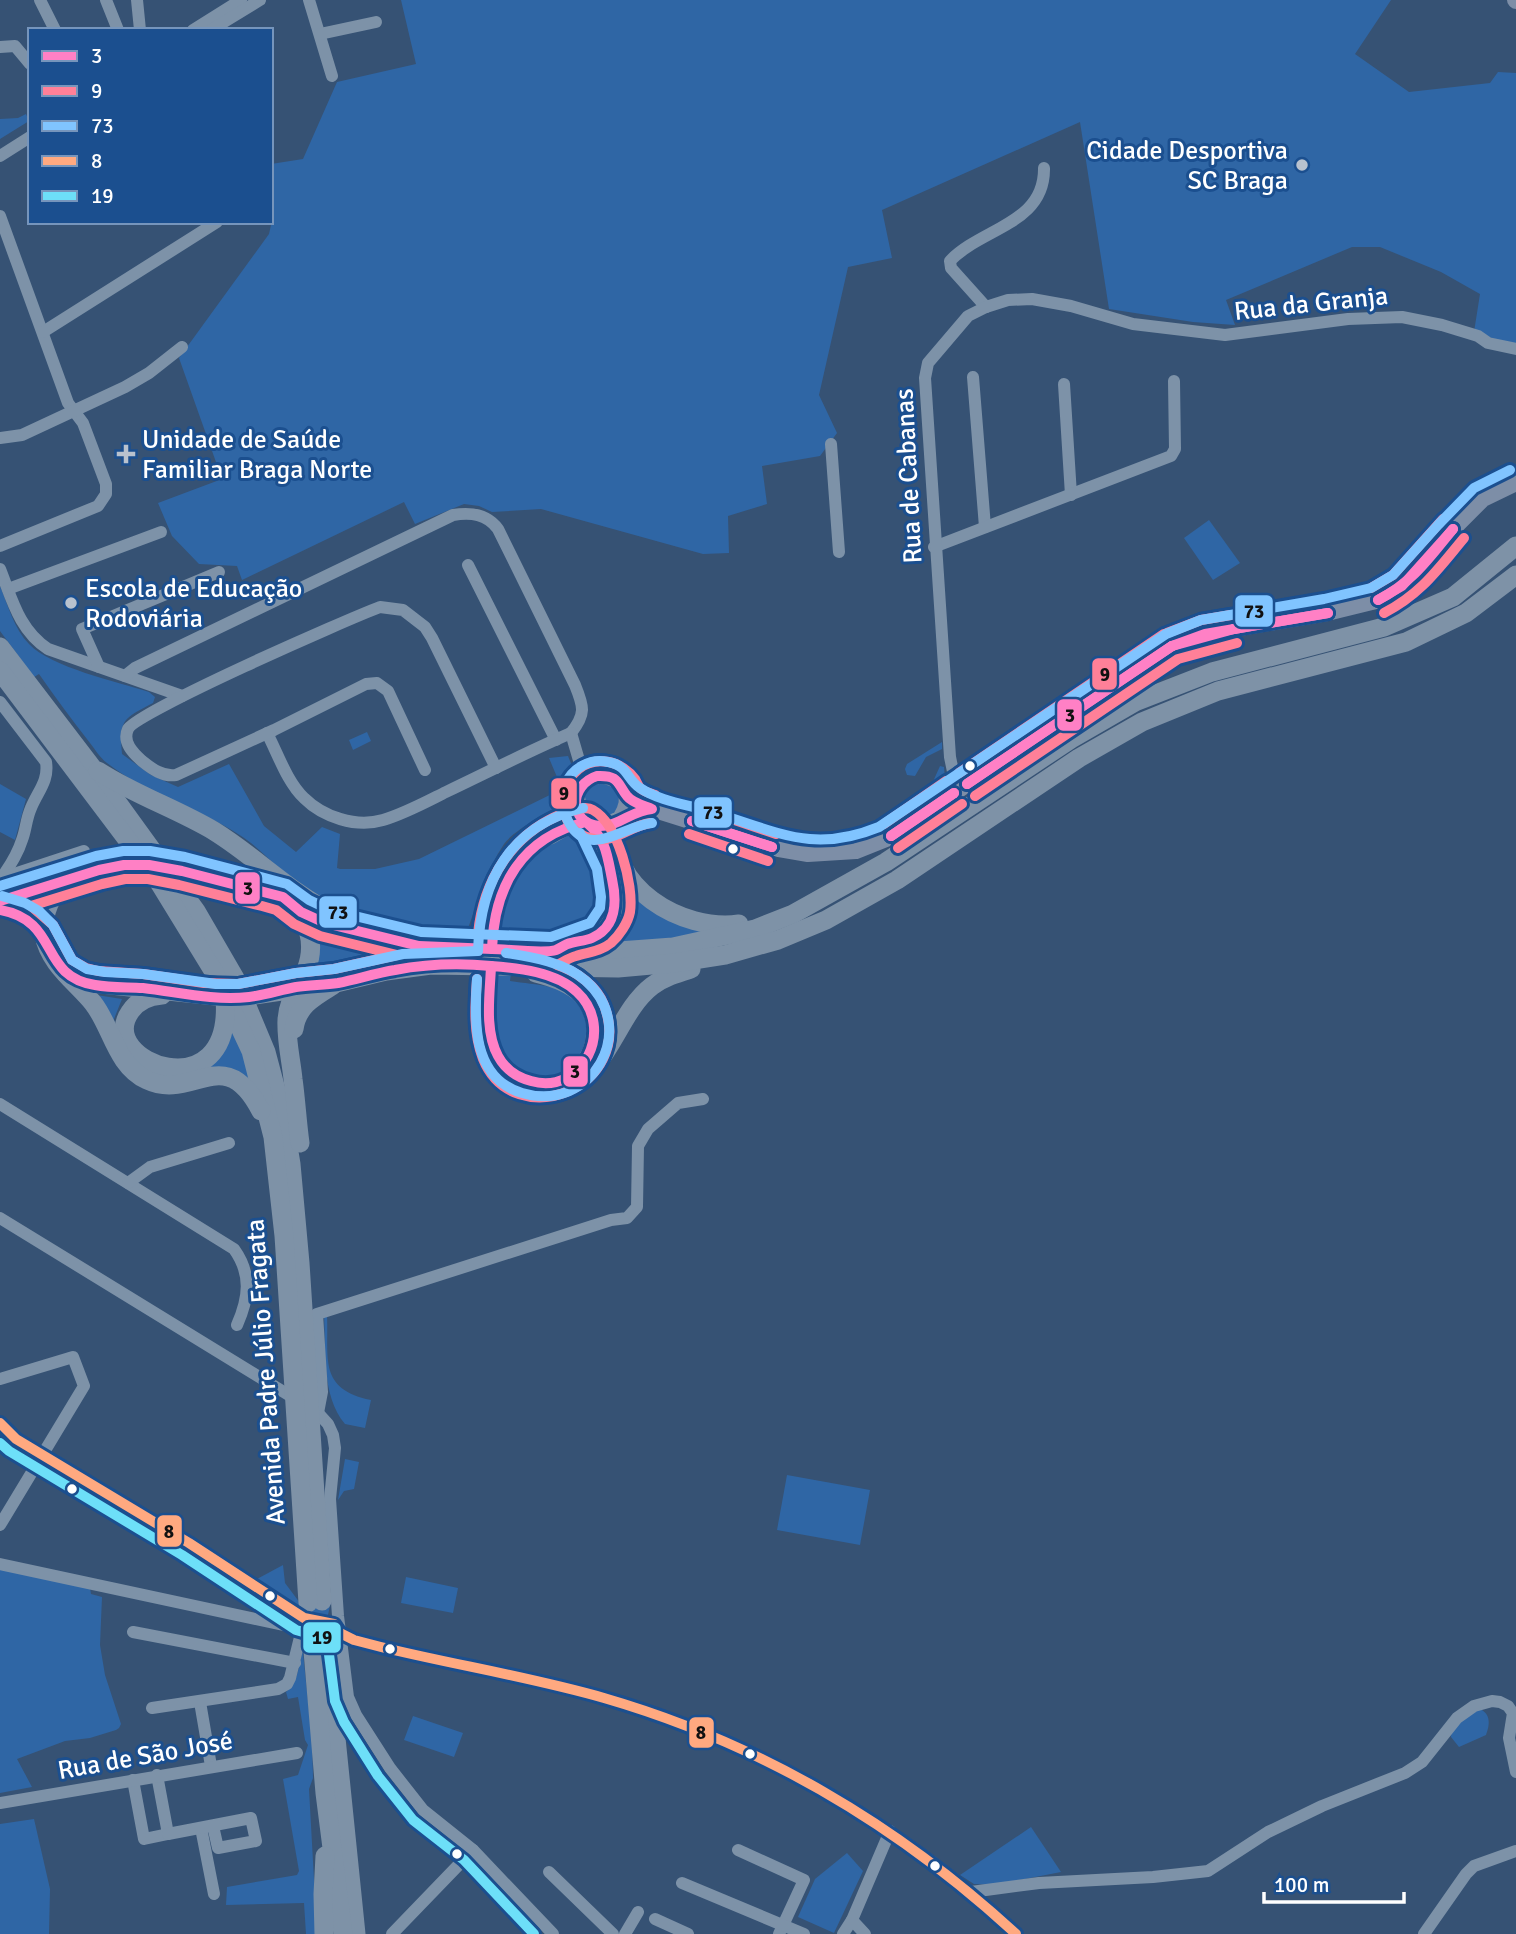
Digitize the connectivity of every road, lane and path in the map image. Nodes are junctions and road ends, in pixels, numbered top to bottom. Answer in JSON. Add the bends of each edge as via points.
{"nodes":[{"id":1,"x":40,"y":0,"type":"edge"},
{"id":2,"x":106,"y":0,"type":"edge"},
{"id":3,"x":137,"y":0,"type":"edge"},
{"id":4,"x":241,"y":0,"type":"edge"},
{"id":5,"x":260,"y":0,"type":"edge"},
{"id":6,"x":309,"y":0,"type":"edge"},
{"id":7,"x":376,"y":22,"type":"dead end"},
{"id":8,"x":54,"y":28,"type":"edge"},
{"id":9,"x":117,"y":28,"type":"edge"},
{"id":10,"x":140,"y":28,"type":"edge"},
{"id":11,"x":196,"y":28,"type":"edge"},
{"id":12,"x":214,"y":28,"type":"edge"},
{"id":13,"x":320,"y":34,"type":"junction"},
{"id":14,"x":0,"y":47,"type":"edge"},
{"id":15,"x":28,"y":62,"type":"edge"},
{"id":16,"x":332,"y":76,"type":"dead end"},
{"id":17,"x":28,"y":137,"type":"edge"},
{"id":18,"x":0,"y":156,"type":"edge"},
{"id":19,"x":1044,"y":168,"type":"dead end"},
{"id":20,"x":1,"y":220,"type":"edge"},
{"id":21,"x":214,"y":224,"type":"edge"},
{"id":22,"x":986,"y":307,"type":"junction"},
{"id":23,"x":1106,"y":316,"type":"joint"},
{"id":24,"x":43,"y":332,"type":"junction"},
{"id":25,"x":182,"y":346,"type":"dead end"},
{"id":26,"x":1516,"y":349,"type":"edge"},
{"id":27,"x":973,"y":377,"type":"dead end"},
{"id":28,"x":1174,"y":381,"type":"dead end"},
{"id":29,"x":1064,"y":384,"type":"dead end"},
{"id":30,"x":73,"y":410,"type":"junction"},
{"id":31,"x":0,"y":438,"type":"edge"},
{"id":32,"x":831,"y":444,"type":"dead end"},
{"id":33,"x":1516,"y":483,"type":"edge"},
{"id":34,"x":1072,"y":495,"type":"junction"},
{"id":35,"x":985,"y":527,"type":"junction"},
{"id":36,"x":161,"y":532,"type":"dead end"},
{"id":37,"x":0,"y":546,"type":"edge"},
{"id":38,"x":1516,"y":546,"type":"edge"},
{"id":39,"x":934,"y":547,"type":"junction"},
{"id":40,"x":839,"y":552,"type":"dead end"},
{"id":41,"x":468,"y":565,"type":"dead end"},
{"id":42,"x":0,"y":569,"type":"edge"},
{"id":43,"x":219,"y":572,"type":"dead end"},
{"id":44,"x":1516,"y":575,"type":"edge"},
{"id":45,"x":8,"y":589,"type":"junction"},
{"id":46,"x":0,"y":647,"type":"edge"},
{"id":47,"x":99,"y":667,"type":"junction"},
{"id":48,"x":0,"y":671,"type":"edge"},
{"id":49,"x":125,"y":676,"type":"junction"},
{"id":50,"x":182,"y":696,"type":"junction"},
{"id":51,"x":0,"y":702,"type":"edge"},
{"id":52,"x":267,"y":733,"type":"junction"},
{"id":53,"x":571,"y":733,"type":"junction"},
{"id":54,"x":556,"y":740,"type":"junction"},
{"id":55,"x":580,"y":758,"type":"junction"},
{"id":56,"x":92,"y":766,"type":"junction"},
{"id":57,"x":496,"y":768,"type":"junction"},
{"id":58,"x":425,"y":770,"type":"dead end"},
{"id":59,"x":595,"y":776,"type":"junction"},
{"id":60,"x":957,"y":791,"type":"junction"},
{"id":61,"x":578,"y":793,"type":"junction"},
{"id":62,"x":627,"y":796,"type":"junction"},
{"id":63,"x":652,"y":809,"type":"junction"},
{"id":64,"x":618,"y":820,"type":"junction"},
{"id":65,"x":589,"y":823,"type":"junction"},
{"id":66,"x":84,"y":851,"type":"dead end"},
{"id":67,"x":259,"y":864,"type":"junction"},
{"id":68,"x":75,"y":877,"type":"junction"},
{"id":69,"x":1,"y":879,"type":"edge"},
{"id":70,"x":830,"y":894,"type":"junction"},
{"id":71,"x":0,"y":901,"type":"edge"},
{"id":72,"x":298,"y":908,"type":"junction"},
{"id":73,"x":0,"y":910,"type":"edge"},
{"id":74,"x":353,"y":929,"type":"junction"},
{"id":75,"x":44,"y":936,"type":"junction"},
{"id":76,"x":554,"y":951,"type":"junction"},
{"id":77,"x":725,"y":955,"type":"junction"},
{"id":78,"x":458,"y":957,"type":"junction"},
{"id":79,"x":511,"y":958,"type":"junction"},
{"id":80,"x":66,"y":974,"type":"junction"},
{"id":81,"x":336,"y":983,"type":"junction"},
{"id":82,"x":223,"y":990,"type":"junction"},
{"id":83,"x":288,"y":990,"type":"junction"},
{"id":84,"x":176,"y":993,"type":"junction"},
{"id":85,"x":293,"y":1075,"type":"junction"},
{"id":86,"x":703,"y":1099,"type":"dead end"},
{"id":87,"x":0,"y":1104,"type":"edge"},
{"id":88,"x":273,"y":1137,"type":"junction"},
{"id":89,"x":229,"y":1143,"type":"dead end"},
{"id":90,"x":128,"y":1183,"type":"junction"},
{"id":91,"x":0,"y":1217,"type":"edge"},
{"id":92,"x":300,"y":1262,"type":"junction"},
{"id":93,"x":237,"y":1325,"type":"dead end"},
{"id":94,"x":0,"y":1379,"type":"edge"},
{"id":95,"x":294,"y":1398,"type":"junction"},
{"id":96,"x":318,"y":1413,"type":"junction"},
{"id":97,"x":0,"y":1423,"type":"edge"},
{"id":98,"x":42,"y":1455,"type":"junction"},
{"id":99,"x":0,"y":1525,"type":"edge"},
{"id":100,"x":0,"y":1564,"type":"edge"},
{"id":101,"x":309,"y":1613,"type":"junction"},
{"id":102,"x":133,"y":1632,"type":"dead end"},
{"id":103,"x":330,"y":1639,"type":"junction"},
{"id":104,"x":295,"y":1663,"type":"junction"},
{"id":105,"x":200,"y":1702,"type":"junction"},
{"id":106,"x":152,"y":1708,"type":"dead end"},
{"id":107,"x":298,"y":1753,"type":"dead end"},
{"id":108,"x":211,"y":1766,"type":"junction"},
{"id":109,"x":1516,"y":1772,"type":"edge"},
{"id":110,"x":157,"y":1775,"type":"junction"},
{"id":111,"x":133,"y":1780,"type":"junction"},
{"id":112,"x":0,"y":1803,"type":"edge"},
{"id":113,"x":330,"y":1828,"type":"junction"},
{"id":114,"x":890,"y":1831,"type":"junction"},
{"id":115,"x":167,"y":1834,"type":"junction"},
{"id":116,"x":473,"y":1850,"type":"junction"},
{"id":117,"x":738,"y":1850,"type":"dead end"},
{"id":118,"x":1516,"y":1851,"type":"edge"},
{"id":119,"x":549,"y":1872,"type":"dead end"},
{"id":120,"x":682,"y":1883,"type":"dead end"},
{"id":121,"x":971,"y":1892,"type":"junction"},
{"id":122,"x":214,"y":1894,"type":"dead end"},
{"id":123,"x":638,"y":1912,"type":"dead end"},
{"id":124,"x":655,"y":1919,"type":"dead end"},
{"id":125,"x":852,"y":1920,"type":"junction"},
{"id":126,"x":781,"y":1929,"type":"edge"},
{"id":127,"x":399,"y":1932,"type":"edge"},
{"id":128,"x":324,"y":1934,"type":"edge"},
{"id":129,"x":343,"y":1934,"type":"edge"},
{"id":130,"x":356,"y":1934,"type":"edge"},
{"id":131,"x":553,"y":1934,"type":"edge"},
{"id":132,"x":613,"y":1934,"type":"edge"},
{"id":133,"x":625,"y":1934,"type":"edge"},
{"id":134,"x":688,"y":1934,"type":"edge"},
{"id":135,"x":804,"y":1934,"type":"edge"},
{"id":136,"x":843,"y":1934,"type":"edge"},
{"id":137,"x":865,"y":1934,"type":"edge"},
{"id":138,"x":1016,"y":1934,"type":"edge"},
{"id":139,"x":1424,"y":1934,"type":"edge"}],
"edges":[{"from":1,"to":8,"type":"street"},
{"from":2,"to":9,"type":"street"},
{"from":3,"to":10,"type":"street"},
{"from":4,"to":11,"type":"street"},
{"from":5,"to":12,"type":"street"},
{"from":6,"to":13,"type":"street"},
{"from":7,"to":13,"type":"street"},
{"from":13,"to":16,"type":"street"},
{"from":14,"to":15,"type":"street","via":[[15,46]]},
{"from":17,"to":18,"type":"street"},
{"from":19,"to":22,"type":"street","via":[[1043,185],[1032,206],[950,261],[951,268]]},
{"from":20,"to":24,"type":"street"},
{"from":21,"to":24,"type":"street"},
{"from":22,"to":23,"type":"street","name":"Rua de Cabanas","via":[[1032,299]]},
{"from":22,"to":39,"type":"street","name":"Rua de Cabanas","via":[[968,316],[926,368]]},
{"from":23,"to":26,"type":"street","name":"Rua da Granja","via":[[1133,324],[1225,335],[1402,317]]},
{"from":24,"to":30,"type":"street"},
{"from":25,"to":30,"type":"street","via":[[136,381]]},
{"from":27,"to":35,"type":"street"},
{"from":28,"to":34,"type":"street","via":[[1175,449],[1171,456]]},
{"from":29,"to":34,"type":"street"},
{"from":30,"to":31,"type":"street","via":[[22,435]]},
{"from":30,"to":37,"type":"street","via":[[83,423],[106,484],[103,500]]},
{"from":32,"to":40,"type":"street"},
{"from":33,"to":60,"type":"main road","via":[[1483,499],[1402,586],[1376,601],[1205,634],[1172,646]]},
{"from":34,"to":35,"type":"street"},
{"from":35,"to":39,"type":"street"},
{"from":36,"to":45,"type":"street"},
{"from":38,"to":70,"type":"highway","via":[[1453,597],[1384,627],[1212,672],[1135,702]]},
{"from":39,"to":60,"type":"street","name":"Rua de Cabanas","via":[[950,757]]},
{"from":41,"to":54,"type":"street"},
{"from":42,"to":45,"type":"street"},
{"from":43,"to":47,"type":"street","via":[[82,629]]},
{"from":44,"to":77,"type":"highway","via":[[1466,613],[1406,642],[1218,691],[1142,722],[1079,758],[897,880],[826,920]]},
{"from":45,"to":47,"type":"street","via":[[22,623],[36,641]]},
{"from":46,"to":56,"type":"highway"},
{"from":47,"to":49,"type":"street"},
{"from":48,"to":82,"type":"highway","via":[[157,879]]},
{"from":49,"to":50,"type":"street"},
{"from":49,"to":53,"type":"street","via":[[453,514],[468,513],[491,520],[498,529],[575,685],[582,720]]},
{"from":50,"to":52,"type":"street","via":[[128,728],[128,746],[166,775],[176,775]]},
{"from":50,"to":57,"type":"street","via":[[324,629],[380,607],[396,608],[414,617],[432,638]]},
{"from":51,"to":69,"type":"street","via":[[46,762],[48,773],[31,807],[23,839]]},
{"from":52,"to":57,"type":"street","via":[[303,797],[319,811],[361,822],[381,821]]},
{"from":52,"to":58,"type":"street","via":[[366,684],[377,683],[388,691]]},
{"from":53,"to":54,"type":"street"},
{"from":53,"to":55,"type":"street"},
{"from":54,"to":57,"type":"street"},
{"from":55,"to":59,"type":"street"},
{"from":55,"to":61,"type":"street","via":[[583,774]]},
{"from":56,"to":67,"type":"highway","via":[[146,799],[212,830]]},
{"from":56,"to":92,"type":"highway","via":[[196,911],[253,1016],[283,1116]]},
{"from":59,"to":61,"type":"main road"},
{"from":59,"to":62,"type":"main road","via":[[612,777]]},
{"from":60,"to":63,"type":"main road","via":[[886,839],[856,851],[818,855],[779,849]]},
{"from":61,"to":65,"type":"main road","via":[[580,816]]},
{"from":61,"to":77,"type":"highway","via":[[563,815],[521,844],[498,877],[489,900],[482,1043],[497,1074],[540,1093],[568,1087],[588,1073],[652,986]]},
{"from":62,"to":63,"type":"main road"},
{"from":62,"to":64,"type":"main road"},
{"from":63,"to":64,"type":"main road"},
{"from":64,"to":65,"type":"main road","via":[[609,825]]},
{"from":64,"to":70,"type":"highway","via":[[614,842],[626,870],[641,892],[676,916],[738,925]]},
{"from":65,"to":76,"type":"highway","via":[[604,846],[612,871],[616,910],[601,933]]},
{"from":65,"to":79,"type":"highway","via":[[566,826],[516,865],[494,921],[491,1042],[504,1068],[526,1080],[541,1084],[563,1079],[587,1061],[592,1051],[596,1033],[590,1006],[565,983]]},
{"from":66,"to":69,"type":"street"},
{"from":67,"to":72,"type":"highway"},
{"from":67,"to":74,"type":"highway"},
{"from":68,"to":71,"type":"street"},
{"from":68,"to":72,"type":"highway","via":[[124,865],[149,865],[283,897]]},
{"from":68,"to":75,"type":"highway","via":[[52,896]]},
{"from":70,"to":76,"type":"highway","via":[[755,929],[673,947]]},
{"from":72,"to":74,"type":"highway","via":[[325,923]]},
{"from":72,"to":83,"type":"highway","via":[[309,928],[311,948],[306,970]]},
{"from":73,"to":75,"type":"street","via":[[24,918]]},
{"from":74,"to":78,"type":"highway"},
{"from":75,"to":80,"type":"highway"},
{"from":76,"to":79,"type":"highway"},
{"from":77,"to":79,"type":"highway","via":[[618,968]]},
{"from":78,"to":79,"type":"highway"},
{"from":78,"to":81,"type":"highway"},
{"from":80,"to":84,"type":"highway","via":[[82,982]]},
{"from":80,"to":88,"type":"highway","via":[[93,1003],[121,1055],[137,1074],[160,1084],[226,1076],[254,1098]]},
{"from":81,"to":83,"type":"highway"},
{"from":81,"to":85,"type":"highway","via":[[308,1002],[295,1020]]},
{"from":82,"to":84,"type":"highway","via":[[225,1023],[214,1051],[196,1065],[170,1069],[136,1052],[125,1026],[138,1003]]},
{"from":82,"to":88,"type":"highway","via":[[251,1051]]},
{"from":83,"to":84,"type":"highway","via":[[235,998]]},
{"from":83,"to":85,"type":"highway"},
{"from":85,"to":92,"type":"highway","via":[[307,1208]]},
{"from":86,"to":96,"type":"street","via":[[678,1103],[648,1129],[638,1146],[637,1207],[627,1218],[317,1314],[322,1392]]},
{"from":87,"to":90,"type":"street"},
{"from":88,"to":95,"type":"highway","name":"Avenida Padre Júlio Fragata"},
{"from":89,"to":90,"type":"street","via":[[150,1167]]},
{"from":90,"to":93,"type":"street","via":[[234,1249],[247,1278],[245,1307]]},
{"from":91,"to":95,"type":"street"},
{"from":92,"to":101,"type":"highway","name":"Avenida Padre Júlio Fragata"},
{"from":94,"to":98,"type":"street","via":[[74,1357],[84,1386]]},
{"from":95,"to":96,"type":"street"},
{"from":95,"to":101,"type":"highway","name":"Avenida Padre Júlio Fragata"},
{"from":96,"to":103,"type":"street","via":[[333,1435],[335,1448],[330,1499]]},
{"from":97,"to":98,"type":"street"},
{"from":98,"to":99,"type":"street"},
{"from":98,"to":101,"type":"street"},
{"from":100,"to":101,"type":"street","via":[[288,1626]]},
{"from":101,"to":103,"type":"street"},
{"from":101,"to":104,"type":"street"},
{"from":102,"to":104,"type":"street"},
{"from":103,"to":113,"type":"highway"},
{"from":103,"to":114,"type":"street","via":[[354,1640],[553,1683],[627,1705],[692,1728],[821,1790]]},
{"from":103,"to":116,"type":"street","via":[[348,1697],[390,1768],[423,1810]]},
{"from":103,"to":130,"type":"highway"},
{"from":104,"to":105,"type":"street","via":[[287,1684],[278,1689]]},
{"from":105,"to":106,"type":"street"},
{"from":105,"to":108,"type":"street"},
{"from":107,"to":108,"type":"street","name":"Rua de São José"},
{"from":108,"to":110,"type":"street","name":"Rua de São José"},
{"from":109,"to":121,"type":"street","via":[[1509,1738],[1513,1713],[1500,1702],[1483,1702],[1457,1718],[1431,1753],[1405,1773],[1268,1832],[1208,1871]]},
{"from":110,"to":111,"type":"street","name":"Rua de São José"},
{"from":110,"to":115,"type":"street"},
{"from":111,"to":112,"type":"street","name":"Rua de São José"},
{"from":111,"to":115,"type":"street","via":[[144,1839]]},
{"from":113,"to":128,"type":"highway","via":[[323,1868]]},
{"from":113,"to":129,"type":"highway"},
{"from":114,"to":121,"type":"street"},
{"from":114,"to":125,"type":"street"},
{"from":115,"to":122,"type":"street","via":[[207,1827]]},
{"from":116,"to":127,"type":"street"},
{"from":116,"to":131,"type":"street"},
{"from":117,"to":126,"type":"street","via":[[804,1880]]},
{"from":118,"to":139,"type":"street","via":[[1474,1866]]},
{"from":119,"to":132,"type":"street"},
{"from":120,"to":126,"type":"street"},
{"from":121,"to":138,"type":"street"},
{"from":123,"to":133,"type":"street"},
{"from":124,"to":134,"type":"street"},
{"from":125,"to":136,"type":"street"},
{"from":125,"to":137,"type":"street"},
{"from":126,"to":135,"type":"street"}]}
